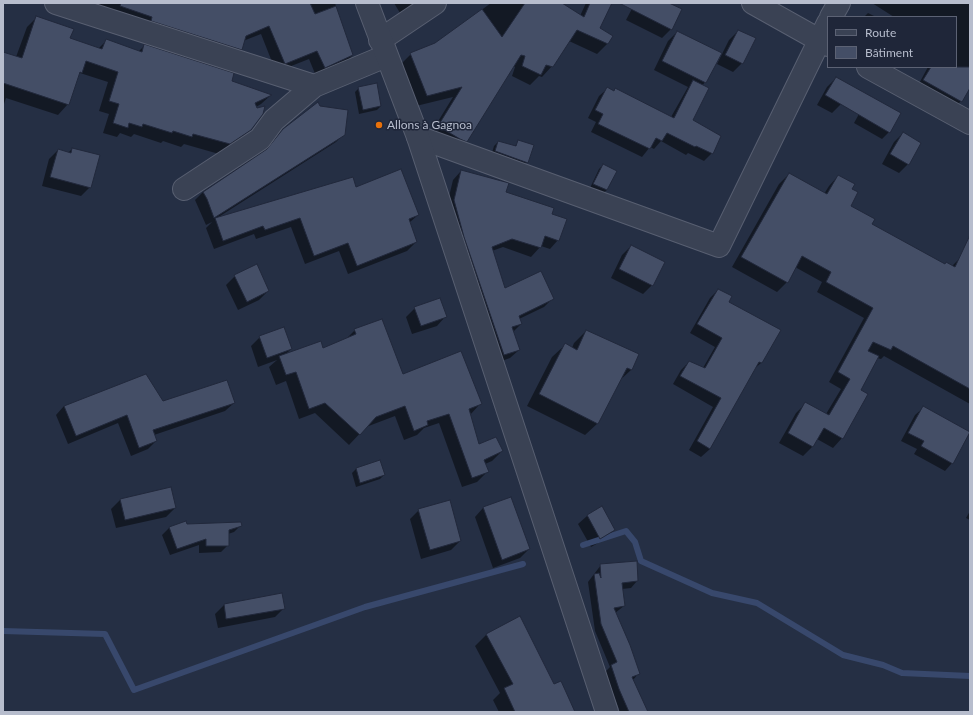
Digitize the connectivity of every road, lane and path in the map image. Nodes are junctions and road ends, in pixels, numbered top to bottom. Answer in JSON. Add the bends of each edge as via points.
{"nodes":[{"id":1,"x":56,"y":3,"type":"edge"},
{"id":2,"x":367,"y":3,"type":"edge"},
{"id":3,"x":435,"y":3,"type":"edge"},
{"id":4,"x":753,"y":3,"type":"edge"},
{"id":5,"x":839,"y":3,"type":"edge"},
{"id":6,"x":832,"y":16,"type":"edge"},
{"id":7,"x":825,"y":36,"type":"edge"},
{"id":8,"x":383,"y":48,"type":"junction"},
{"id":9,"x":870,"y":68,"type":"edge"},
{"id":10,"x":314,"y":86,"type":"junction"},
{"id":11,"x":970,"y":124,"type":"edge"},
{"id":12,"x":418,"y":137,"type":"junction"},
{"id":13,"x":184,"y":189,"type":"dead end"},
{"id":14,"x":607,"y":712,"type":"edge"}],
"edges":[{"from":1,"to":10,"type":"street"},
{"from":2,"to":8,"type":"street"},
{"from":3,"to":8,"type":"street"},
{"from":4,"to":7,"type":"street"},
{"from":5,"to":6,"type":"street"},
{"from":7,"to":12,"type":"street","via":[[718,246]]},
{"from":8,"to":10,"type":"street"},
{"from":8,"to":12,"type":"street"},
{"from":9,"to":11,"type":"street"},
{"from":10,"to":13,"type":"street","via":[[274,120],[260,139]]},
{"from":12,"to":14,"type":"street"}]}
